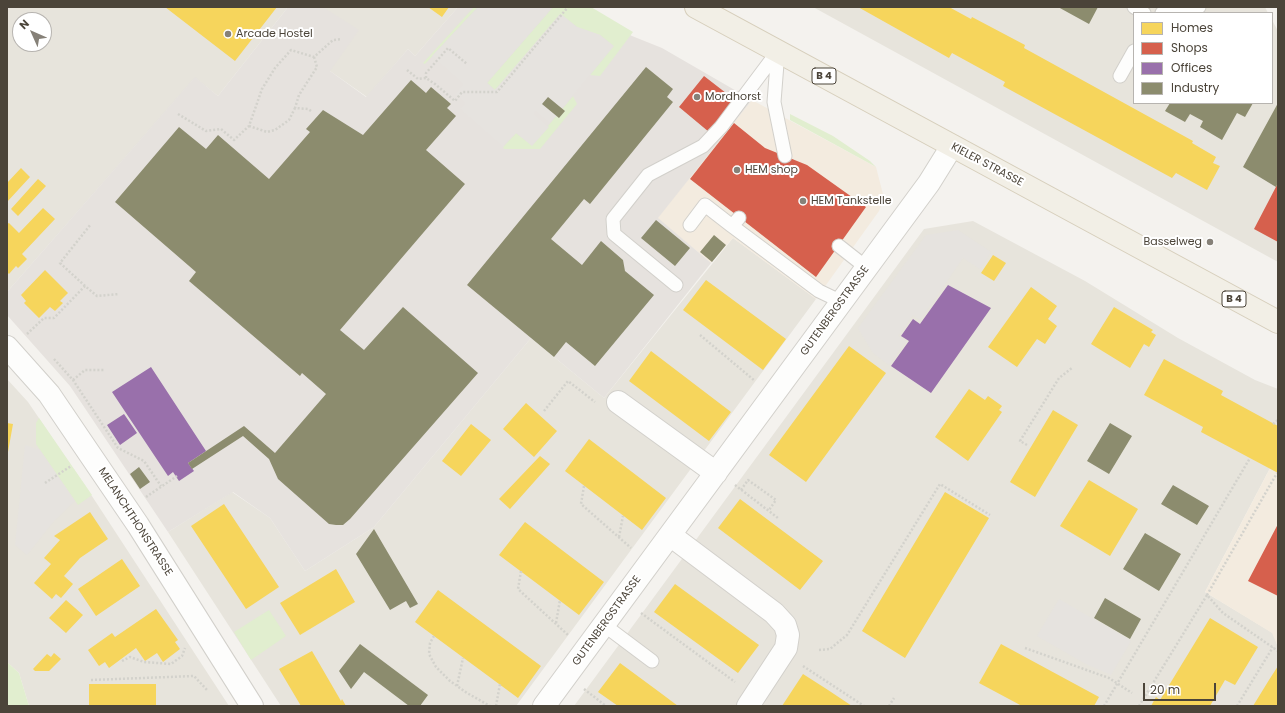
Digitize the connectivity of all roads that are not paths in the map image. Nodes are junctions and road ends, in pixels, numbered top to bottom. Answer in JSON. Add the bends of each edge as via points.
{"nodes":[{"id":1,"x":696,"y":7,"type":"edge"},
{"id":2,"x":1199,"y":7,"type":"edge"},
{"id":3,"x":1168,"y":12,"type":"edge"},
{"id":4,"x":778,"y":51,"type":"junction"},
{"id":5,"x":1133,"y":53,"type":"edge"},
{"id":6,"x":1120,"y":76,"type":"dead end"},
{"id":7,"x":952,"y":146,"type":"junction"},
{"id":8,"x":785,"y":156,"type":"dead end"},
{"id":9,"x":690,"y":225,"type":"dead end"},
{"id":10,"x":838,"y":246,"type":"dead end"},
{"id":11,"x":867,"y":268,"type":"junction"},
{"id":12,"x":676,"y":285,"type":"dead end"},
{"id":13,"x":842,"y":302,"type":"junction"},
{"id":14,"x":1278,"y":322,"type":"edge"},
{"id":15,"x":9,"y":349,"type":"edge"},
{"id":16,"x":618,"y":402,"type":"road end"},
{"id":17,"x":716,"y":472,"type":"junction"},
{"id":18,"x":670,"y":535,"type":"junction"},
{"id":19,"x":604,"y":625,"type":"junction"},
{"id":20,"x":652,"y":661,"type":"dead end"},
{"id":21,"x":252,"y":706,"type":"edge"},
{"id":22,"x":544,"y":706,"type":"edge"},
{"id":23,"x":748,"y":706,"type":"edge"}],
"edges":[{"from":1,"to":4,"type":"main road","name":"KIELER STRASSE","number":"B 4"},
{"from":2,"to":3,"type":"lane"},
{"from":4,"to":7,"type":"main road","name":"KIELER STRASSE","number":"B 4"},
{"from":4,"to":8,"type":"lane","via":[[774,102]]},
{"from":4,"to":12,"type":"lane","via":[[721,127],[703,146],[648,175],[613,219],[614,234]]},
{"from":5,"to":6,"type":"lane"},
{"from":7,"to":11,"type":"street","name":"GUTENBERGSTRASSE","via":[[929,183]]},
{"from":7,"to":14,"type":"main road","name":"KIELER STRASSE","number":"B 4"},
{"from":9,"to":13,"type":"lane","via":[[705,205],[736,222],[820,291]]},
{"from":10,"to":11,"type":"lane"},
{"from":11,"to":13,"type":"street","name":"GUTENBERGSTRASSE"},
{"from":13,"to":17,"type":"street","name":"GUTENBERGSTRASSE"},
{"from":15,"to":21,"type":"street","name":"MELANCHTHONSTRASSE","via":[[48,394],[135,520]]},
{"from":16,"to":17,"type":"street"},
{"from":17,"to":18,"type":"street","name":"GUTENBERGSTRASSE"},
{"from":18,"to":19,"type":"street","name":"GUTENBERGSTRASSE"},
{"from":18,"to":23,"type":"street","via":[[778,616],[785,625],[788,635],[783,653]]},
{"from":19,"to":20,"type":"lane"},
{"from":19,"to":22,"type":"street","name":"GUTENBERGSTRASSE"}]}
